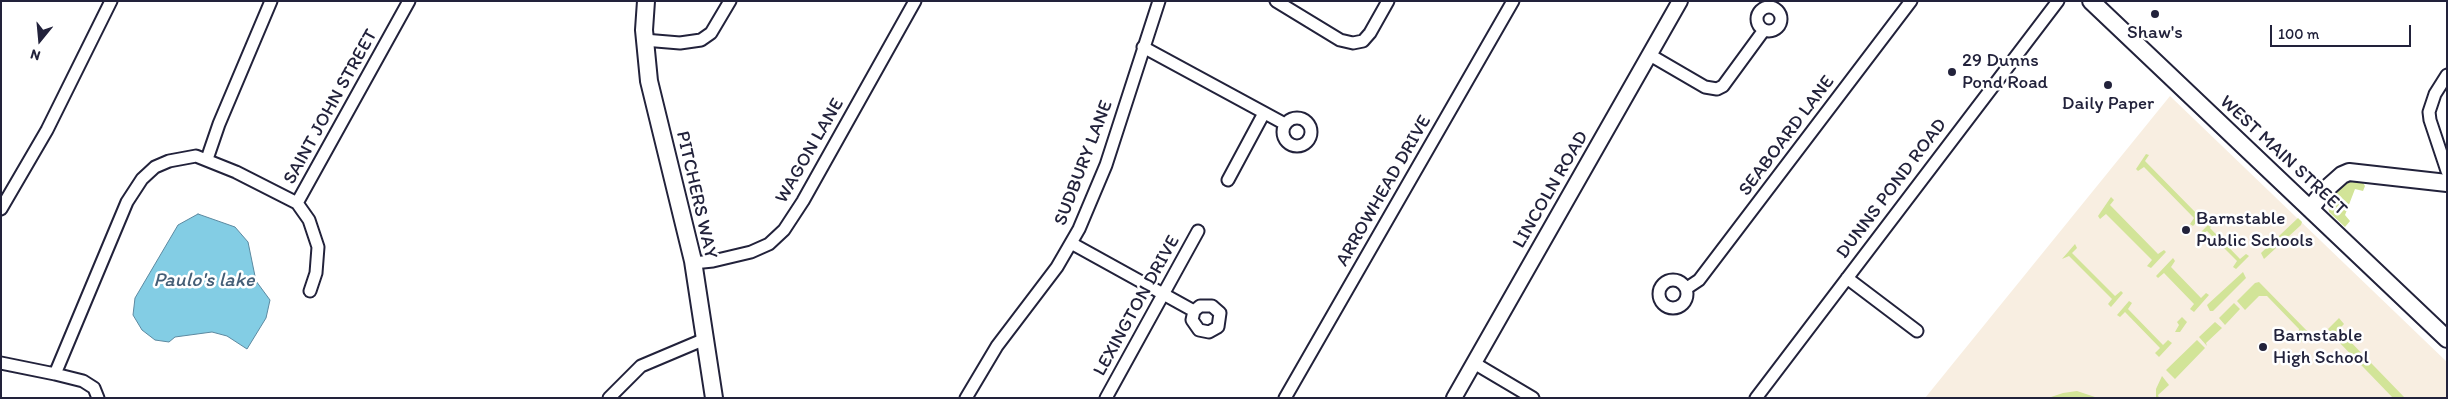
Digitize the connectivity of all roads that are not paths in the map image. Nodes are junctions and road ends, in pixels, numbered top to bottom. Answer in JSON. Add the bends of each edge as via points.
{"nodes":[{"id":1,"x":111,"y":1,"type":"edge"},
{"id":2,"x":272,"y":1,"type":"edge"},
{"id":3,"x":409,"y":1,"type":"edge"},
{"id":4,"x":646,"y":1,"type":"edge"},
{"id":5,"x":730,"y":1,"type":"edge"},
{"id":6,"x":915,"y":1,"type":"edge"},
{"id":7,"x":1159,"y":1,"type":"edge"},
{"id":8,"x":1276,"y":1,"type":"edge"},
{"id":9,"x":1388,"y":1,"type":"edge"},
{"id":10,"x":1513,"y":1,"type":"edge"},
{"id":11,"x":1680,"y":1,"type":"edge"},
{"id":12,"x":1911,"y":1,"type":"edge"},
{"id":13,"x":2058,"y":1,"type":"edge"},
{"id":14,"x":2092,"y":1,"type":"edge"},
{"id":15,"x":1764,"y":30,"type":"dead end"},
{"id":16,"x":644,"y":40,"type":"junction"},
{"id":17,"x":1143,"y":47,"type":"junction"},
{"id":18,"x":1650,"y":55,"type":"junction"},
{"id":19,"x":2447,"y":75,"type":"edge"},
{"id":20,"x":1264,"y":113,"type":"junction"},
{"id":21,"x":1285,"y":124,"type":"dead end"},
{"id":22,"x":206,"y":159,"type":"junction"},
{"id":23,"x":2447,"y":171,"type":"edge"},
{"id":24,"x":1228,"y":180,"type":"dead end"},
{"id":25,"x":2447,"y":183,"type":"edge"},
{"id":26,"x":297,"y":202,"type":"junction"},
{"id":27,"x":1,"y":209,"type":"edge"},
{"id":28,"x":2310,"y":209,"type":"junction"},
{"id":29,"x":1198,"y":231,"type":"dead end"},
{"id":30,"x":1071,"y":243,"type":"junction"},
{"id":31,"x":693,"y":263,"type":"junction"},
{"id":32,"x":1847,"y":278,"type":"junction"},
{"id":33,"x":1687,"y":288,"type":"dead end"},
{"id":34,"x":310,"y":291,"type":"dead end"},
{"id":35,"x":1164,"y":294,"type":"junction"},
{"id":36,"x":1194,"y":311,"type":"dead end"},
{"id":37,"x":1917,"y":331,"type":"dead end"},
{"id":38,"x":705,"y":339,"type":"junction"},
{"id":39,"x":2447,"y":339,"type":"edge"},
{"id":40,"x":1,"y":363,"type":"edge"},
{"id":41,"x":1474,"y":363,"type":"junction"},
{"id":42,"x":56,"y":374,"type":"junction"},
{"id":43,"x":96,"y":393,"type":"edge"},
{"id":44,"x":609,"y":398,"type":"edge"},
{"id":45,"x":714,"y":398,"type":"edge"},
{"id":46,"x":966,"y":398,"type":"edge"},
{"id":47,"x":1106,"y":398,"type":"edge"},
{"id":48,"x":1286,"y":398,"type":"edge"},
{"id":49,"x":1454,"y":398,"type":"edge"},
{"id":50,"x":1533,"y":398,"type":"edge"},
{"id":51,"x":1756,"y":398,"type":"edge"}],
"edges":[{"from":1,"to":27,"type":"street","via":[[47,130]]},
{"from":2,"to":22,"type":"street"},
{"from":3,"to":26,"type":"street","name":"SAINT JOHN STREET"},
{"from":4,"to":16,"type":"main road","name":"PITCHERS WAY"},
{"from":5,"to":16,"type":"street","via":[[702,40],[680,43]]},
{"from":6,"to":31,"type":"street","name":"WAGON LANE","via":[[784,230],[769,244],[752,252]]},
{"from":7,"to":17,"type":"street","name":"SUDBURY LANE"},
{"from":8,"to":9,"type":"street","via":[[1340,40],[1353,43],[1363,41],[1370,33]]},
{"from":10,"to":48,"type":"street","name":"ARROWHEAD DRIVE"},
{"from":11,"to":18,"type":"street","name":"LINCOLN ROAD"},
{"from":12,"to":33,"type":"street","name":"SEABOARD LANE","via":[[1699,280]]},
{"from":13,"to":32,"type":"street","name":"DUNNS POND ROAD"},
{"from":14,"to":28,"type":"main road","name":"WEST MAIN STREET"},
{"from":15,"to":18,"type":"street","via":[[1723,86],[1717,88],[1705,87]]},
{"from":16,"to":31,"type":"main road","name":"PITCHERS WAY","via":[[653,99]]},
{"from":17,"to":20,"type":"street"},
{"from":17,"to":30,"type":"street","name":"SUDBURY LANE","via":[[1103,173]]},
{"from":18,"to":41,"type":"street","name":"LINCOLN ROAD"},
{"from":19,"to":23,"type":"street","via":[[2429,112]]},
{"from":20,"to":21,"type":"street"},
{"from":20,"to":24,"type":"street"},
{"from":22,"to":26,"type":"street"},
{"from":22,"to":42,"type":"street","via":[[196,156],[169,161],[155,167],[137,185]]},
{"from":25,"to":28,"type":"main road","via":[[2350,172],[2324,191]]},
{"from":26,"to":34,"type":"street","via":[[309,220],[318,248],[316,273]]},
{"from":28,"to":39,"type":"main road","name":"WEST MAIN STREET"},
{"from":29,"to":35,"type":"street","name":"LEXINGTON DRIVE"},
{"from":30,"to":35,"type":"street"},
{"from":30,"to":46,"type":"street","name":"SUDBURY LANE","via":[[1057,267],[997,346]]},
{"from":31,"to":38,"type":"main road","name":"PITCHERS WAY"},
{"from":32,"to":37,"type":"street"},
{"from":32,"to":51,"type":"street","name":"DUNNS POND ROAD"},
{"from":35,"to":36,"type":"street"},
{"from":35,"to":47,"type":"street","name":"LEXINGTON DRIVE"},
{"from":38,"to":44,"type":"street","via":[[642,366]]},
{"from":38,"to":45,"type":"main road","name":"PITCHERS WAY"},
{"from":40,"to":42,"type":"street"},
{"from":41,"to":49,"type":"street","name":"LINCOLN ROAD"},
{"from":41,"to":50,"type":"street"},
{"from":42,"to":43,"type":"street","via":[[83,381]]}]}
